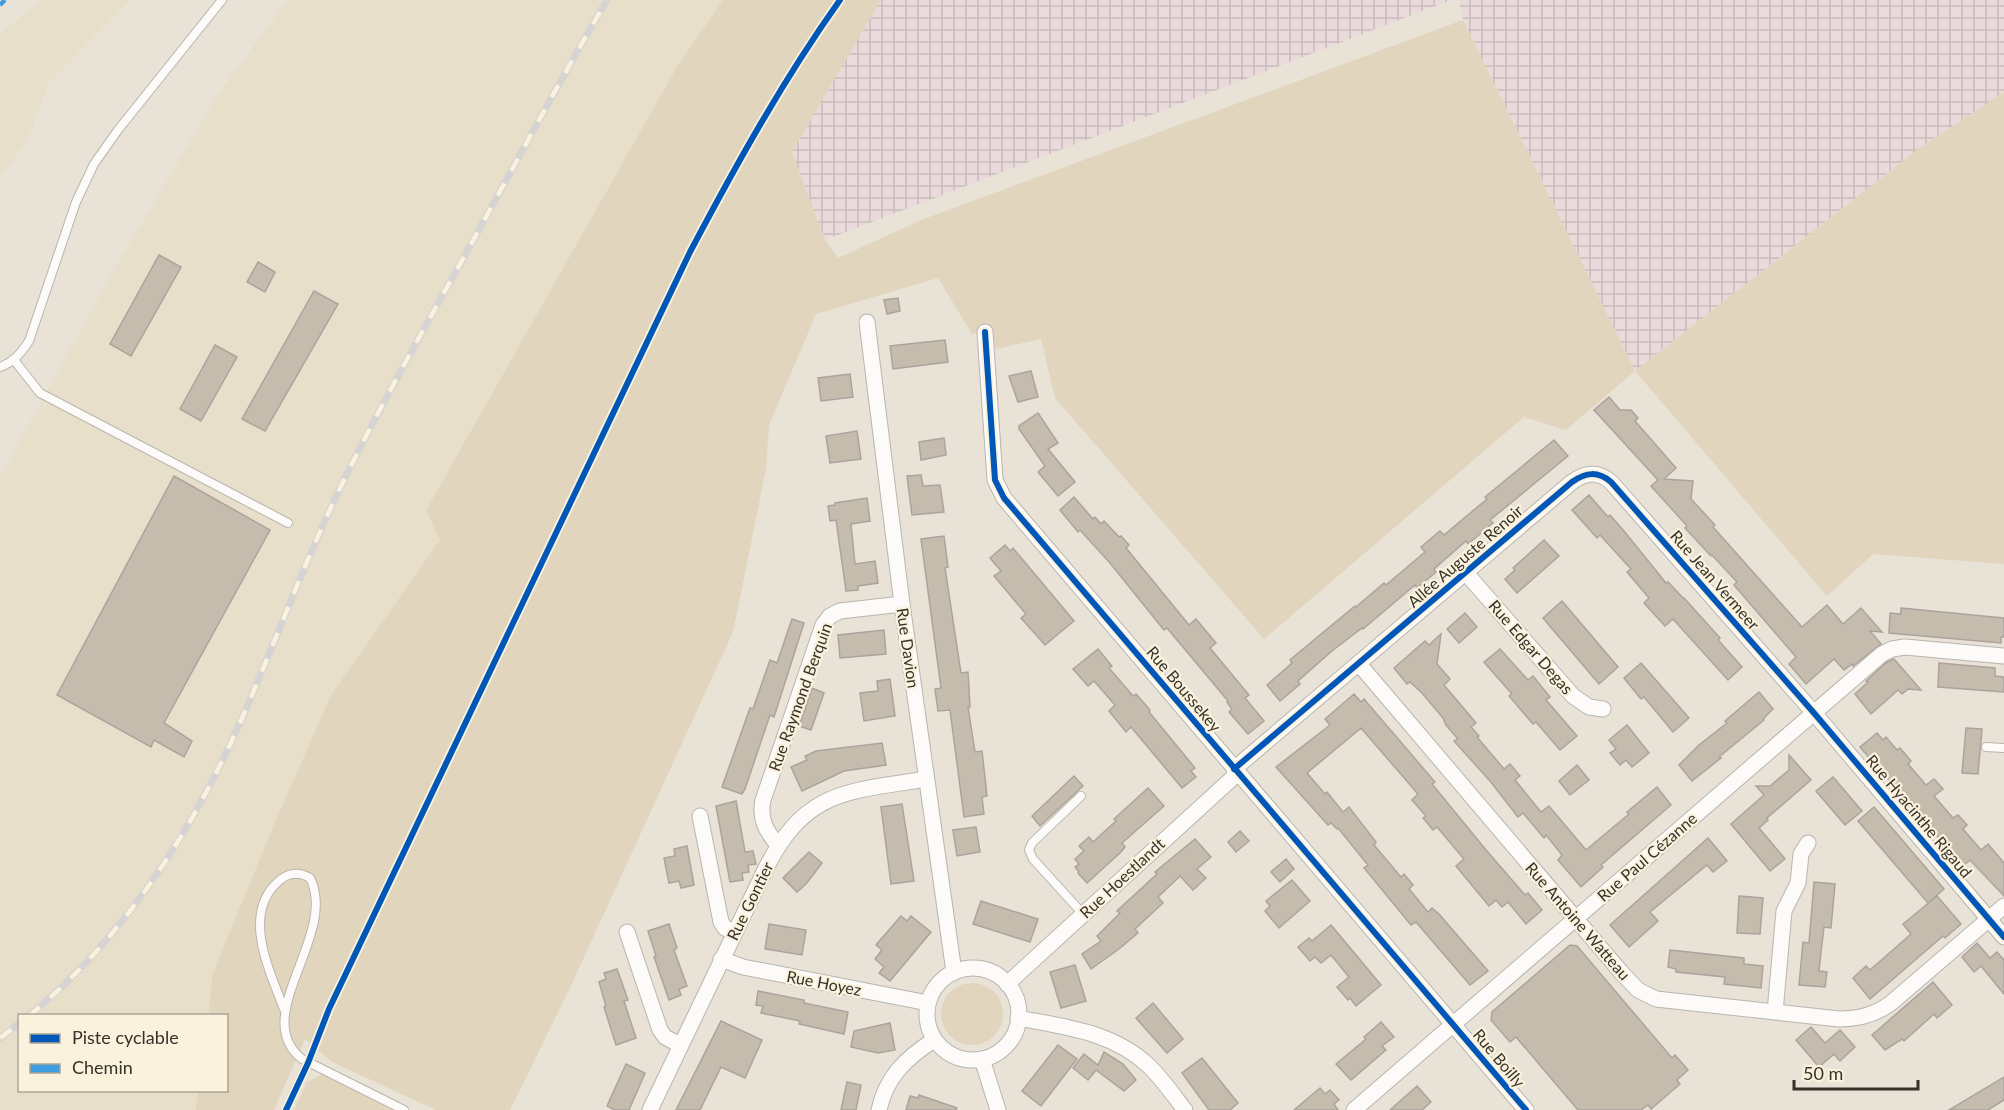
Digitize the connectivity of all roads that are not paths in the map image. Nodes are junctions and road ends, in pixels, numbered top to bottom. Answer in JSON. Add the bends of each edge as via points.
{"nodes":[{"id":1,"x":222,"y":0,"type":"edge"},
{"id":2,"x":840,"y":0,"type":"edge"},
{"id":3,"x":867,"y":322,"type":"dead end"},
{"id":4,"x":985,"y":332,"type":"dead end"},
{"id":5,"x":14,"y":360,"type":"junction"},
{"id":6,"x":0,"y":367,"type":"edge"},
{"id":7,"x":1591,"y":473,"type":"joint"},
{"id":8,"x":288,"y":523,"type":"dead end"},
{"id":9,"x":1466,"y":573,"type":"junction"},
{"id":10,"x":902,"y":604,"type":"junction"},
{"id":11,"x":2004,"y":656,"type":"edge"},
{"id":12,"x":1359,"y":664,"type":"junction"},
{"id":13,"x":1603,"y":710,"type":"dead end"},
{"id":14,"x":1814,"y":713,"type":"junction"},
{"id":15,"x":1986,"y":747,"type":"dead end"},
{"id":16,"x":2004,"y":748,"type":"edge"},
{"id":17,"x":1236,"y":771,"type":"junction"},
{"id":18,"x":926,"y":779,"type":"junction"},
{"id":19,"x":1081,"y":796,"type":"dead end"},
{"id":20,"x":700,"y":816,"type":"dead end"},
{"id":21,"x":1808,"y":843,"type":"dead end"},
{"id":22,"x":778,"y":845,"type":"junction"},
{"id":23,"x":2004,"y":906,"type":"edge"},
{"id":24,"x":1083,"y":914,"type":"junction"},
{"id":25,"x":1575,"y":919,"type":"junction"},
{"id":26,"x":1989,"y":919,"type":"junction"},
{"id":27,"x":627,"y":932,"type":"dead end"},
{"id":28,"x":735,"y":932,"type":"junction"},
{"id":29,"x":2004,"y":937,"type":"edge"},
{"id":30,"x":721,"y":959,"type":"junction"},
{"id":31,"x":954,"y":972,"type":"junction"},
{"id":32,"x":1007,"y":984,"type":"junction"},
{"id":33,"x":928,"y":1003,"type":"junction"},
{"id":34,"x":284,"y":1009,"type":"junction"},
{"id":35,"x":1775,"y":1012,"type":"junction"},
{"id":36,"x":1018,"y":1018,"type":"junction"},
{"id":37,"x":1453,"y":1024,"type":"junction"},
{"id":38,"x":934,"y":1041,"type":"junction"},
{"id":39,"x":680,"y":1045,"type":"junction"},
{"id":40,"x":982,"y":1059,"type":"junction"},
{"id":41,"x":308,"y":1063,"type":"junction"},
{"id":42,"x":286,"y":1110,"type":"edge"},
{"id":43,"x":404,"y":1110,"type":"edge"},
{"id":44,"x":650,"y":1110,"type":"edge"},
{"id":45,"x":879,"y":1110,"type":"edge"},
{"id":46,"x":998,"y":1110,"type":"edge"},
{"id":47,"x":1185,"y":1110,"type":"edge"},
{"id":48,"x":1354,"y":1110,"type":"edge"},
{"id":49,"x":1526,"y":1110,"type":"edge"}],
"edges":[{"from":1,"to":5,"type":"lane","via":[[94,164],[76,202],[32,333]]},
{"from":2,"to":41,"type":"lane","via":[[774,99],[690,252],[328,1009]]},
{"from":3,"to":10,"type":"street","name":"Rue Davion"},
{"from":4,"to":17,"type":"street","name":"Rue Boussekey","via":[[998,489]]},
{"from":5,"to":6,"type":"lane"},
{"from":5,"to":8,"type":"lane","via":[[40,393]]},
{"from":7,"to":9,"type":"street","name":"Allée Auguste Renoir","via":[[1572,482]]},
{"from":7,"to":14,"type":"street","name":"Rue Jean Vermeer","via":[[1611,482]]},
{"from":9,"to":12,"type":"street","name":"Allée Auguste Renoir"},
{"from":9,"to":13,"type":"street","name":"Rue Edgar Degas","via":[[1568,692],[1583,704]]},
{"from":10,"to":18,"type":"street","name":"Rue Davion"},
{"from":10,"to":22,"type":"street","name":"Rue Raymond Berquin","via":[[840,611],[824,625],[761,809],[764,825]]},
{"from":11,"to":14,"type":"street","name":"Rue Paul Cézanne","via":[[1896,648],[1882,654]]},
{"from":12,"to":17,"type":"street"},
{"from":12,"to":25,"type":"street","name":"Rue Antoine Watteau"},
{"from":14,"to":25,"type":"street","name":"Rue Paul Cézanne"},
{"from":14,"to":26,"type":"street","name":"Rue Hyacinthe Rigaud"},
{"from":15,"to":16,"type":"lane"},
{"from":17,"to":24,"type":"street","name":"Rue Hoestlandt"},
{"from":17,"to":37,"type":"street","name":"Rue Boussekey"},
{"from":18,"to":22,"type":"street","name":"Rue Gontier","via":[[831,798],[801,819]]},
{"from":18,"to":31,"type":"street","name":"Rue Davion"},
{"from":19,"to":24,"type":"lane","via":[[1029,850],[1033,860]]},
{"from":20,"to":28,"type":"street","via":[[721,922]]},
{"from":21,"to":35,"type":"street","via":[[1801,854],[1797,886],[1784,911]]},
{"from":22,"to":28,"type":"street","name":"Rue Gontier"},
{"from":23,"to":26,"type":"street","name":"Rue Antoine Watteau"},
{"from":24,"to":32,"type":"street","name":"Rue Hoestlandt"},
{"from":25,"to":35,"type":"street","name":"Rue Antoine Watteau","via":[[1630,982],[1647,995],[1668,1001]]},
{"from":25,"to":37,"type":"street","name":"Rue Paul Cézanne"},
{"from":26,"to":29,"type":"street","name":"Rue Hyacinthe Rigaud"},
{"from":26,"to":35,"type":"street","name":"Rue Antoine Watteau","via":[[1878,1012],[1855,1019]]},
{"from":27,"to":39,"type":"street","via":[[660,1030]]},
{"from":28,"to":30,"type":"street","name":"Rue Gontier"},
{"from":30,"to":33,"type":"street","name":"Rue Hoyez","via":[[743,968]]},
{"from":30,"to":39,"type":"street","name":"Rue Gontier"},
{"from":31,"to":32,"type":"street","via":[[983,969]]},
{"from":31,"to":33,"type":"street","via":[[937,984]]},
{"from":32,"to":36,"type":"street","via":[[1016,1000]]},
{"from":33,"to":38,"type":"street","via":[[927,1020]]},
{"from":34,"to":34,"type":"lane","via":[[316,916],[314,884],[298,873],[286,876],[274,886],[265,901],[260,924],[264,956]]},
{"from":34,"to":41,"type":"lane","via":[[289,1044]]},
{"from":36,"to":40,"type":"street","via":[[1007,1045]]},
{"from":36,"to":47,"type":"street","via":[[1089,1032],[1123,1046],[1154,1071]]},
{"from":37,"to":48,"type":"street","name":"Rue Paul Cézanne"},
{"from":37,"to":49,"type":"street","name":"Rue Boilly"},
{"from":38,"to":40,"type":"street","via":[[955,1057]]},
{"from":38,"to":45,"type":"street","via":[[895,1073]]},
{"from":39,"to":44,"type":"street","name":"Rue Gontier"},
{"from":40,"to":46,"type":"street"},
{"from":41,"to":42,"type":"lane"},
{"from":41,"to":43,"type":"lane"}]}
